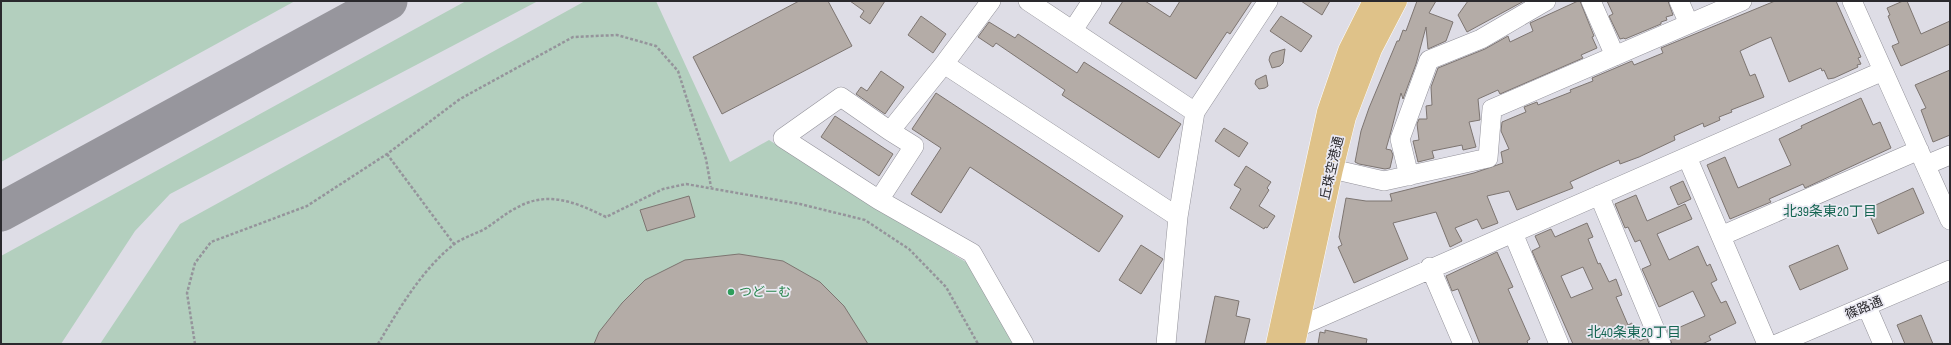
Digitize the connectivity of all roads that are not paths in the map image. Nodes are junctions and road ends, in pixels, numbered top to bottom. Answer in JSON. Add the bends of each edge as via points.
{"nodes":[{"id":1,"x":991,"y":1,"type":"edge"},
{"id":2,"x":1028,"y":1,"type":"edge"},
{"id":3,"x":1092,"y":1,"type":"edge"},
{"id":4,"x":1268,"y":1,"type":"edge"},
{"id":5,"x":1374,"y":1,"type":"edge"},
{"id":6,"x":1396,"y":1,"type":"edge"},
{"id":7,"x":1546,"y":1,"type":"edge"},
{"id":8,"x":1591,"y":1,"type":"edge"},
{"id":9,"x":1679,"y":1,"type":"edge"},
{"id":10,"x":1742,"y":1,"type":"edge"},
{"id":11,"x":1852,"y":1,"type":"edge"},
{"id":12,"x":1689,"y":24,"type":"junction"},
{"id":13,"x":1073,"y":30,"type":"junction"},
{"id":14,"x":1615,"y":56,"type":"junction"},
{"id":15,"x":944,"y":64,"type":"junction"},
{"id":16,"x":1883,"y":71,"type":"junction"},
{"id":17,"x":1195,"y":112,"type":"junction"},
{"id":18,"x":890,"y":131,"type":"junction"},
{"id":19,"x":1950,"y":155,"type":"edge"},
{"id":20,"x":1687,"y":157,"type":"junction"},
{"id":21,"x":1922,"y":158,"type":"junction"},
{"id":22,"x":1332,"y":169,"type":"junction"},
{"id":23,"x":1409,"y":176,"type":"junction"},
{"id":24,"x":1598,"y":195,"type":"junction"},
{"id":25,"x":879,"y":200,"type":"junction"},
{"id":26,"x":1178,"y":217,"type":"junction"},
{"id":27,"x":1950,"y":220,"type":"edge"},
{"id":28,"x":1513,"y":233,"type":"junction"},
{"id":29,"x":1720,"y":236,"type":"junction"},
{"id":30,"x":1430,"y":267,"type":"junction"},
{"id":31,"x":1950,"y":270,"type":"edge"},
{"id":32,"x":1867,"y":306,"type":"junction"},
{"id":33,"x":1291,"y":331,"type":"edge"},
{"id":34,"x":1024,"y":344,"type":"edge"},
{"id":35,"x":1166,"y":344,"type":"edge"},
{"id":36,"x":1277,"y":344,"type":"edge"},
{"id":37,"x":1463,"y":344,"type":"edge"},
{"id":38,"x":1559,"y":344,"type":"edge"},
{"id":39,"x":1661,"y":344,"type":"edge"},
{"id":40,"x":1767,"y":344,"type":"edge"},
{"id":41,"x":1777,"y":344,"type":"edge"},
{"id":42,"x":1883,"y":344,"type":"edge"}],
"edges":[{"from":1,"to":15,"type":"street"},
{"from":2,"to":13,"type":"street"},
{"from":3,"to":13,"type":"street"},
{"from":4,"to":17,"type":"street"},
{"from":5,"to":33,"type":"main road","name":"丘珠空港通","via":[[1349,51],[1328,112]]},
{"from":6,"to":22,"type":"main road","name":"丘珠空港通","via":[[1371,49],[1347,110]]},
{"from":7,"to":23,"type":"street","via":[[1481,39],[1429,60],[1400,139]]},
{"from":8,"to":14,"type":"street"},
{"from":9,"to":12,"type":"street"},
{"from":10,"to":12,"type":"street"},
{"from":11,"to":16,"type":"street"},
{"from":12,"to":14,"type":"street"},
{"from":13,"to":17,"type":"street"},
{"from":14,"to":23,"type":"street","via":[[1492,109],[1488,158]]},
{"from":15,"to":18,"type":"street"},
{"from":15,"to":26,"type":"street"},
{"from":16,"to":20,"type":"street"},
{"from":16,"to":21,"type":"street"},
{"from":17,"to":26,"type":"street"},
{"from":18,"to":25,"type":"street","via":[[914,146]]},
{"from":18,"to":25,"type":"street","via":[[841,97],[783,138]]},
{"from":19,"to":21,"type":"street"},
{"from":20,"to":24,"type":"street"},
{"from":20,"to":29,"type":"street"},
{"from":21,"to":27,"type":"street"},
{"from":21,"to":29,"type":"street"},
{"from":22,"to":23,"type":"street","via":[[1384,181]]},
{"from":22,"to":33,"type":"main road","name":"丘珠空港通"},
{"from":24,"to":28,"type":"street"},
{"from":24,"to":39,"type":"street"},
{"from":25,"to":34,"type":"street","via":[[972,253]]},
{"from":26,"to":35,"type":"street"},
{"from":28,"to":30,"type":"street"},
{"from":28,"to":38,"type":"street"},
{"from":29,"to":40,"type":"street"},
{"from":30,"to":33,"type":"street"},
{"from":30,"to":37,"type":"street"},
{"from":31,"to":32,"type":"street","name":"篠路通"},
{"from":32,"to":41,"type":"street","name":"篠路通"},
{"from":32,"to":42,"type":"street"},
{"from":33,"to":36,"type":"main road","name":"丘珠空港通"}]}
